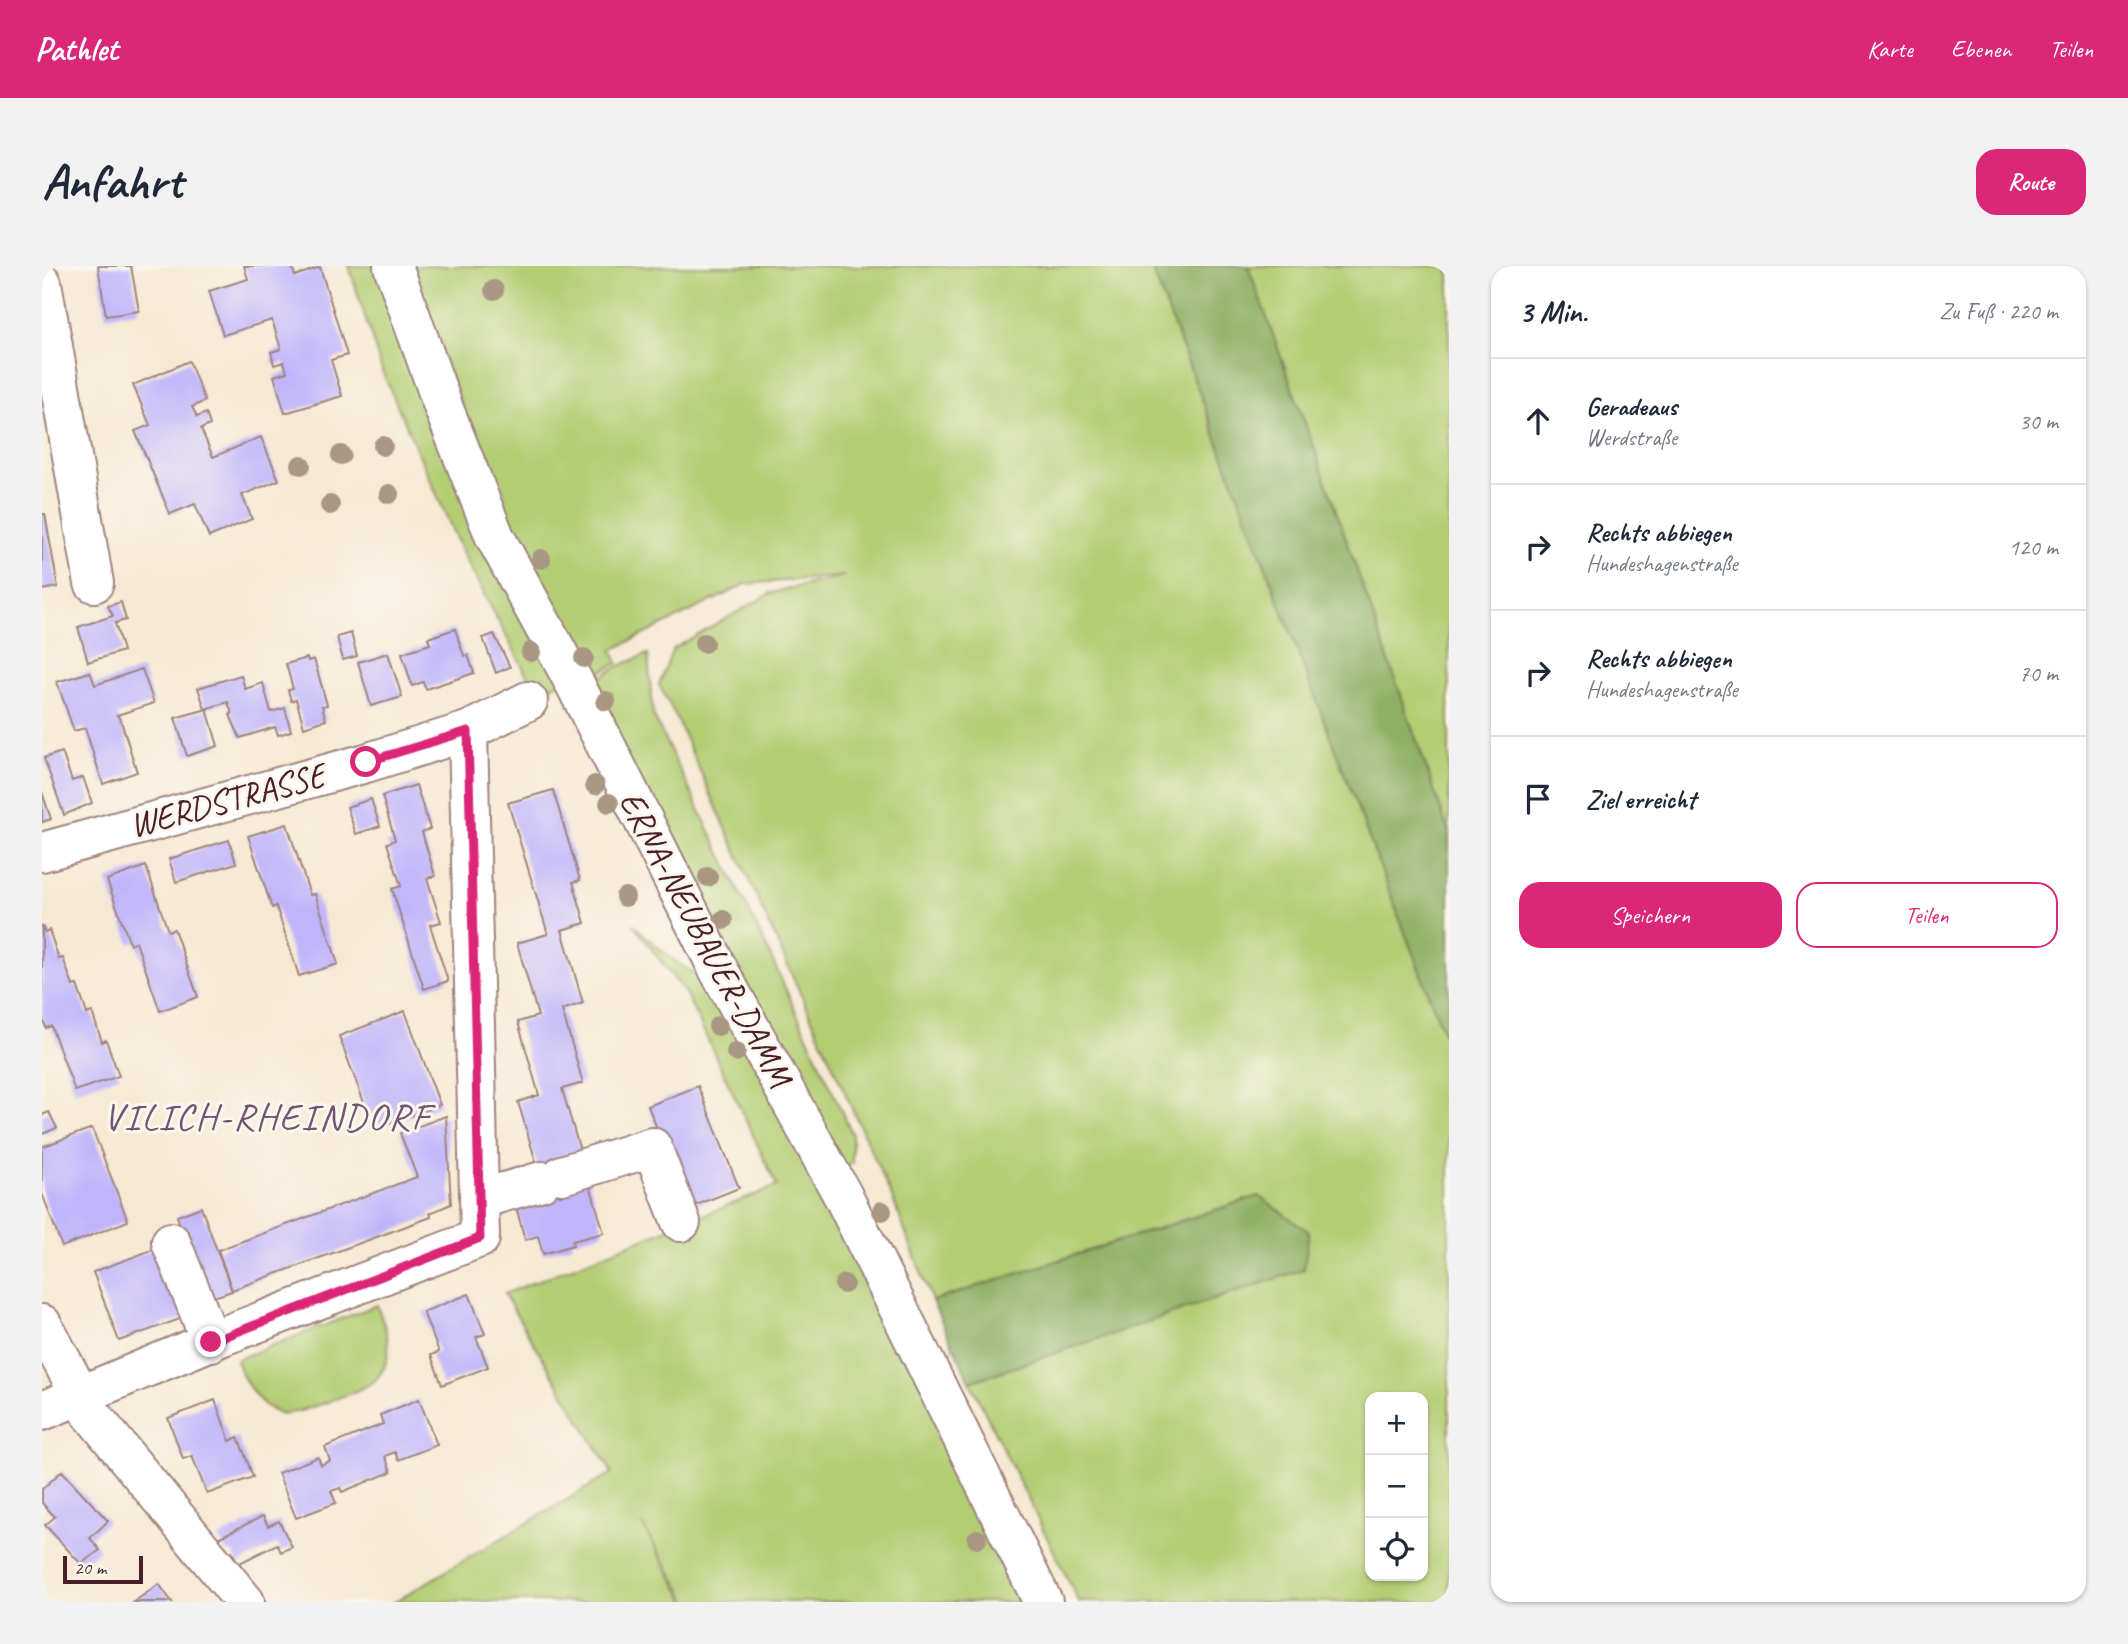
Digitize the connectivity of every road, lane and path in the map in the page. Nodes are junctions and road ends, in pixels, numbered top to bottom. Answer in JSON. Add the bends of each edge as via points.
{"nodes":[{"id":1,"x":393,"y":266,"type":"edge"},
{"id":2,"x":42,"y":283,"type":"edge"},
{"id":3,"x":94,"y":583,"type":"dead end"},
{"id":4,"x":528,"y":701,"type":"dead end"},
{"id":5,"x":468,"y":731,"type":"junction"},
{"id":6,"x":42,"y":852,"type":"edge"},
{"id":7,"x":480,"y":1199,"type":"junction"},
{"id":8,"x":681,"y":1222,"type":"dead end"},
{"id":9,"x":171,"y":1242,"type":"dead end"},
{"id":10,"x":42,"y":1324,"type":"edge"},
{"id":11,"x":211,"y":1342,"type":"junction"},
{"id":12,"x":80,"y":1397,"type":"junction"},
{"id":13,"x":42,"y":1411,"type":"edge"},
{"id":14,"x":245,"y":1602,"type":"edge"},
{"id":15,"x":1043,"y":1602,"type":"edge"}],
"edges":[{"from":1,"to":15,"type":"street","name":"ERNA-NEUBAUER-DAMM","via":[[495,537],[576,686],[717,967],[843,1196]]},
{"from":2,"to":3,"type":"street"},
{"from":4,"to":5,"type":"street","name":"WERDSTRASSE"},
{"from":5,"to":6,"type":"street","name":"WERDSTRASSE"},
{"from":5,"to":7,"type":"street"},
{"from":7,"to":8,"type":"street","via":[[652,1147]]},
{"from":7,"to":11,"type":"street","via":[[480,1238]]},
{"from":9,"to":11,"type":"street"},
{"from":10,"to":12,"type":"street"},
{"from":11,"to":12,"type":"street"},
{"from":12,"to":13,"type":"street"},
{"from":12,"to":14,"type":"street"}]}
